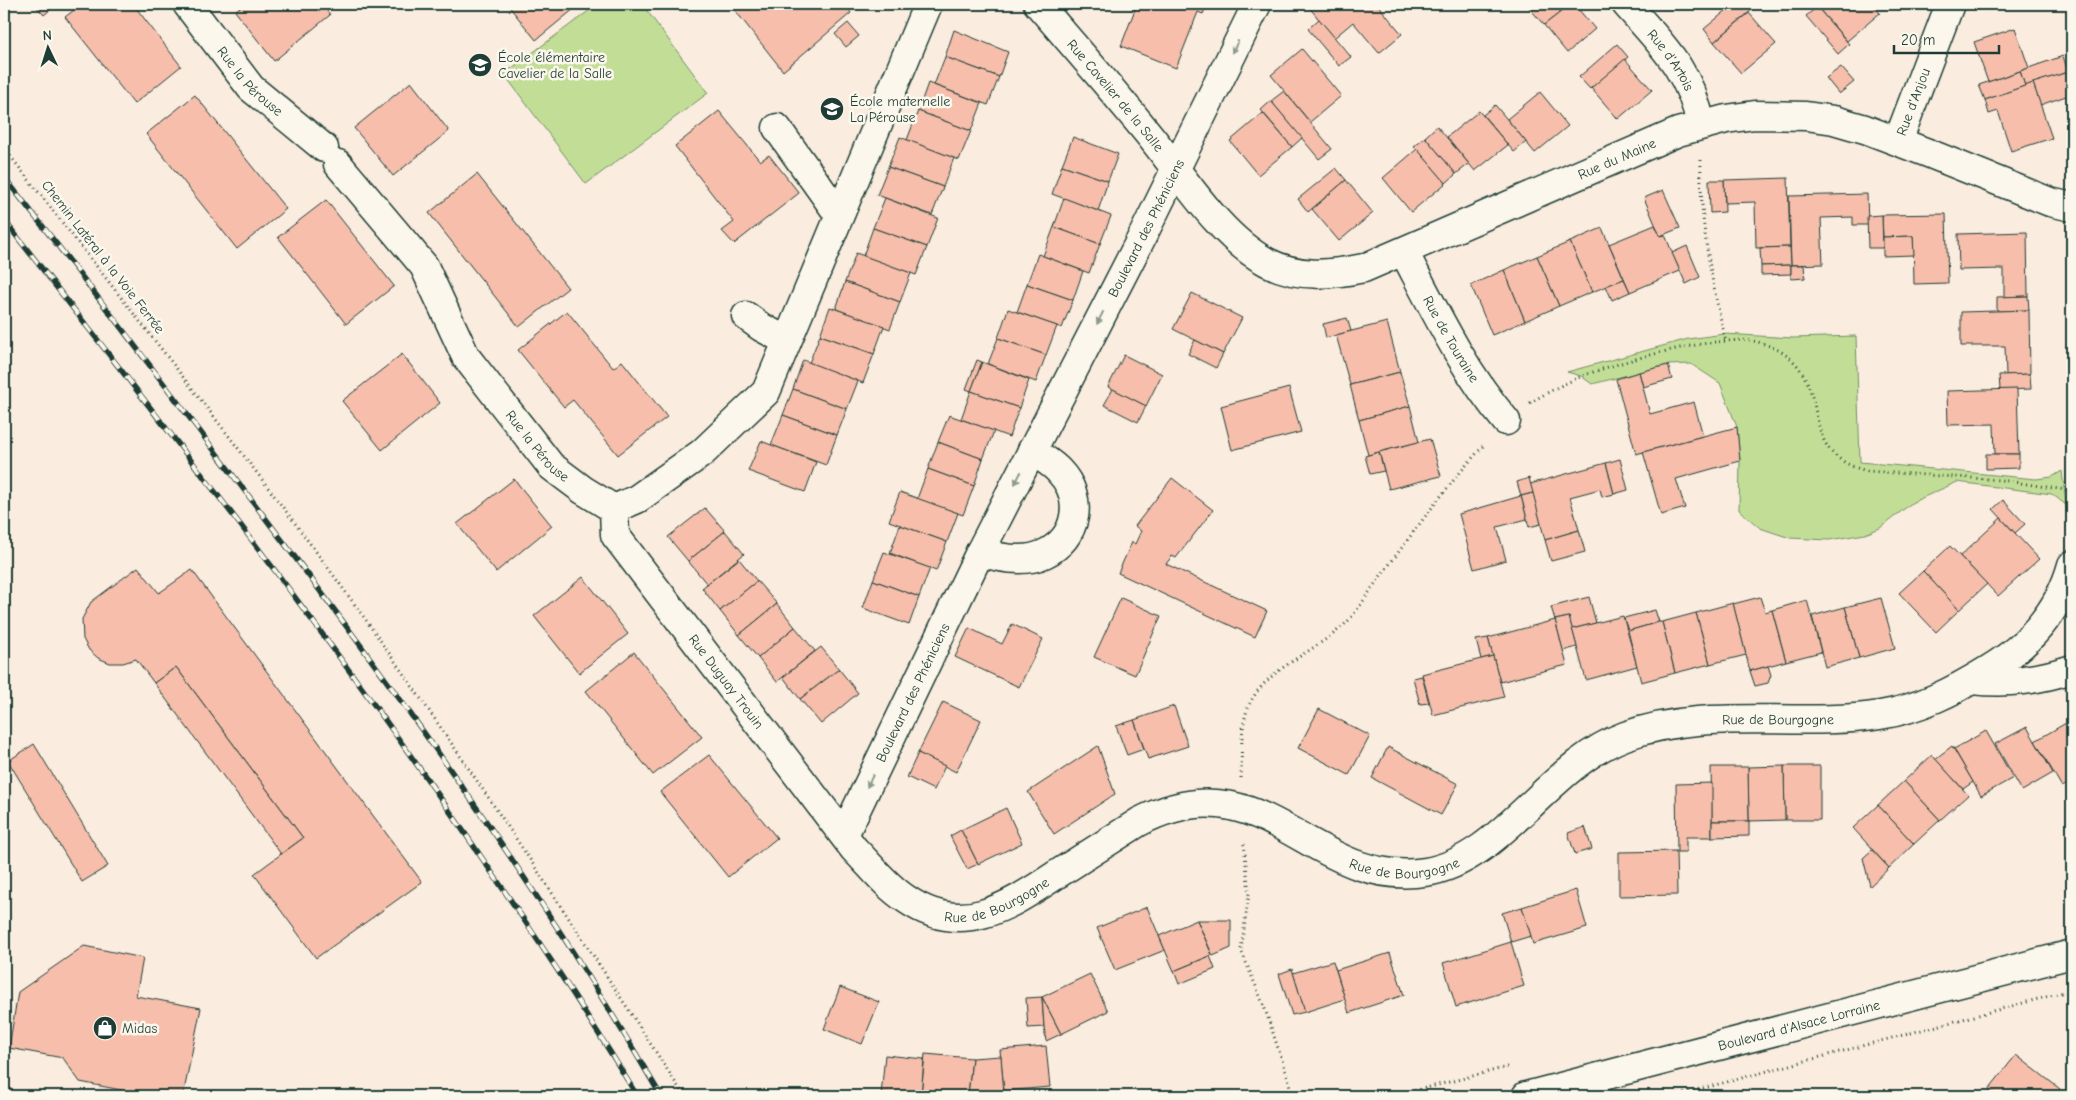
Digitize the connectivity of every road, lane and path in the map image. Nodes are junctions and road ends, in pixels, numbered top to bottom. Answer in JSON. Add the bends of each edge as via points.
{"nodes":[{"id":1,"x":187,"y":4,"type":"edge"},
{"id":2,"x":928,"y":4,"type":"edge"},
{"id":3,"x":1038,"y":4,"type":"edge"},
{"id":4,"x":1257,"y":4,"type":"edge"},
{"id":5,"x":1626,"y":4,"type":"edge"},
{"id":6,"x":1950,"y":4,"type":"edge"},
{"id":7,"x":1701,"y":125,"type":"junction"},
{"id":8,"x":776,"y":128,"type":"dead end"},
{"id":9,"x":1898,"y":141,"type":"junction"},
{"id":10,"x":4,"y":148,"type":"edge"},
{"id":11,"x":1175,"y":169,"type":"junction"},
{"id":12,"x":1191,"y":190,"type":"joint"},
{"id":13,"x":2072,"y":207,"type":"edge"},
{"id":14,"x":839,"y":215,"type":"junction"},
{"id":15,"x":1404,"y":252,"type":"junction"},
{"id":16,"x":746,"y":316,"type":"dead end"},
{"id":17,"x":787,"y":341,"type":"junction"},
{"id":18,"x":1726,"y":342,"type":"junction"},
{"id":19,"x":1506,"y":421,"type":"junction"},
{"id":20,"x":1032,"y":450,"type":"junction"},
{"id":21,"x":2072,"y":491,"type":"edge"},
{"id":22,"x":614,"y":509,"type":"junction"},
{"id":23,"x":980,"y":552,"type":"junction"},
{"id":24,"x":2072,"y":565,"type":"edge"},
{"id":25,"x":2072,"y":669,"type":"edge"},
{"id":26,"x":1972,"y":680,"type":"junction"},
{"id":27,"x":1240,"y":806,"type":"junction"},
{"id":28,"x":849,"y":842,"type":"junction"},
{"id":29,"x":2072,"y":954,"type":"edge"},
{"id":30,"x":2072,"y":990,"type":"edge"},
{"id":31,"x":684,"y":1096,"type":"edge"},
{"id":32,"x":1291,"y":1096,"type":"edge"},
{"id":33,"x":1526,"y":1096,"type":"edge"},
{"id":34,"x":1674,"y":1096,"type":"edge"}],
"edges":[{"from":1,"to":22,"type":"street","name":"Rue la Pérouse","via":[[251,88],[331,156],[424,266],[466,357],[551,466]]},
{"from":2,"to":14,"type":"street"},
{"from":3,"to":11,"type":"street","name":"Rue Cavelier de la Salle"},
{"from":4,"to":11,"type":"street","name":"Boulevard des Phéniciens","one_way":true},
{"from":5,"to":7,"type":"street","name":"Rue d'Artois","via":[[1676,62],[1690,85]]},
{"from":6,"to":9,"type":"street","name":"Rue d'Anjou"},
{"from":7,"to":9,"type":"street","name":"Rue du Maine","via":[[1755,115],[1806,116],[1858,127]]},
{"from":7,"to":15,"type":"street","name":"Rue du Maine","via":[[1678,132]]},
{"from":7,"to":18,"type":"path","via":[[1704,232]]},
{"from":8,"to":14,"type":"street"},
{"from":9,"to":13,"type":"street","name":"Rue du Maine","via":[[2050,202]]},
{"from":10,"to":31,"type":"path","name":"Chemin Latéral à la Voie Ferrée","via":[[186,380],[366,622],[580,934]]},
{"from":11,"to":12,"type":"street","name":"Rue Cavelier de la Salle"},
{"from":11,"to":20,"type":"street","name":"Boulevard des Phéniciens","one_way":true},
{"from":12,"to":15,"type":"street","name":"Rue du Maine","via":[[1247,248],[1267,262],[1290,270],[1334,274],[1364,268]]},
{"from":14,"to":17,"type":"street"},
{"from":15,"to":19,"type":"street","name":"Rue de Touraine","via":[[1457,352]]},
{"from":16,"to":17,"type":"street"},
{"from":17,"to":22,"type":"street","via":[[766,392],[702,453],[637,499]]},
{"from":18,"to":19,"type":"path","via":[[1657,354],[1581,376],[1528,403]]},
{"from":18,"to":21,"type":"path","via":[[1758,342],[1789,356],[1808,387],[1824,443],[1837,458],[1851,466],[2001,480]]},
{"from":19,"to":27,"type":"path","via":[[1439,496],[1348,620],[1320,645],[1264,683],[1254,696],[1244,730]]},
{"from":20,"to":23,"type":"street","name":"Boulevard des Phéniciens","one_way":true},
{"from":20,"to":23,"type":"street","via":[[1060,471],[1076,507],[1075,522],[1061,543],[1044,554],[1023,559]]},
{"from":22,"to":28,"type":"street","name":"Rue Duguay Trouin","via":[[616,535]]},
{"from":23,"to":28,"type":"street","name":"Boulevard des Phéniciens","one_way":true},
{"from":24,"to":26,"type":"street","name":"Rue de Bourgogne","via":[[2057,603],[2044,624],[2005,660]]},
{"from":25,"to":26,"type":"street","via":[[2017,682]]},
{"from":26,"to":27,"type":"street","name":"Rue de Bourgogne","via":[[1940,697],[1882,714],[1827,719],[1717,720],[1677,724],[1624,737],[1576,764],[1492,840],[1470,855],[1452,865],[1426,872],[1386,873],[1363,868],[1262,814]]},
{"from":27,"to":28,"type":"street","name":"Rue de Bourgogne","via":[[1214,803],[1185,805],[1159,812],[1010,905],[970,917],[938,914],[907,900]]},
{"from":27,"to":32,"type":"path","via":[[1249,893],[1241,950],[1264,1006]]},
{"from":29,"to":33,"type":"street","name":"Boulevard d'Alsace Lorraine"},
{"from":30,"to":34,"type":"path"}]}
